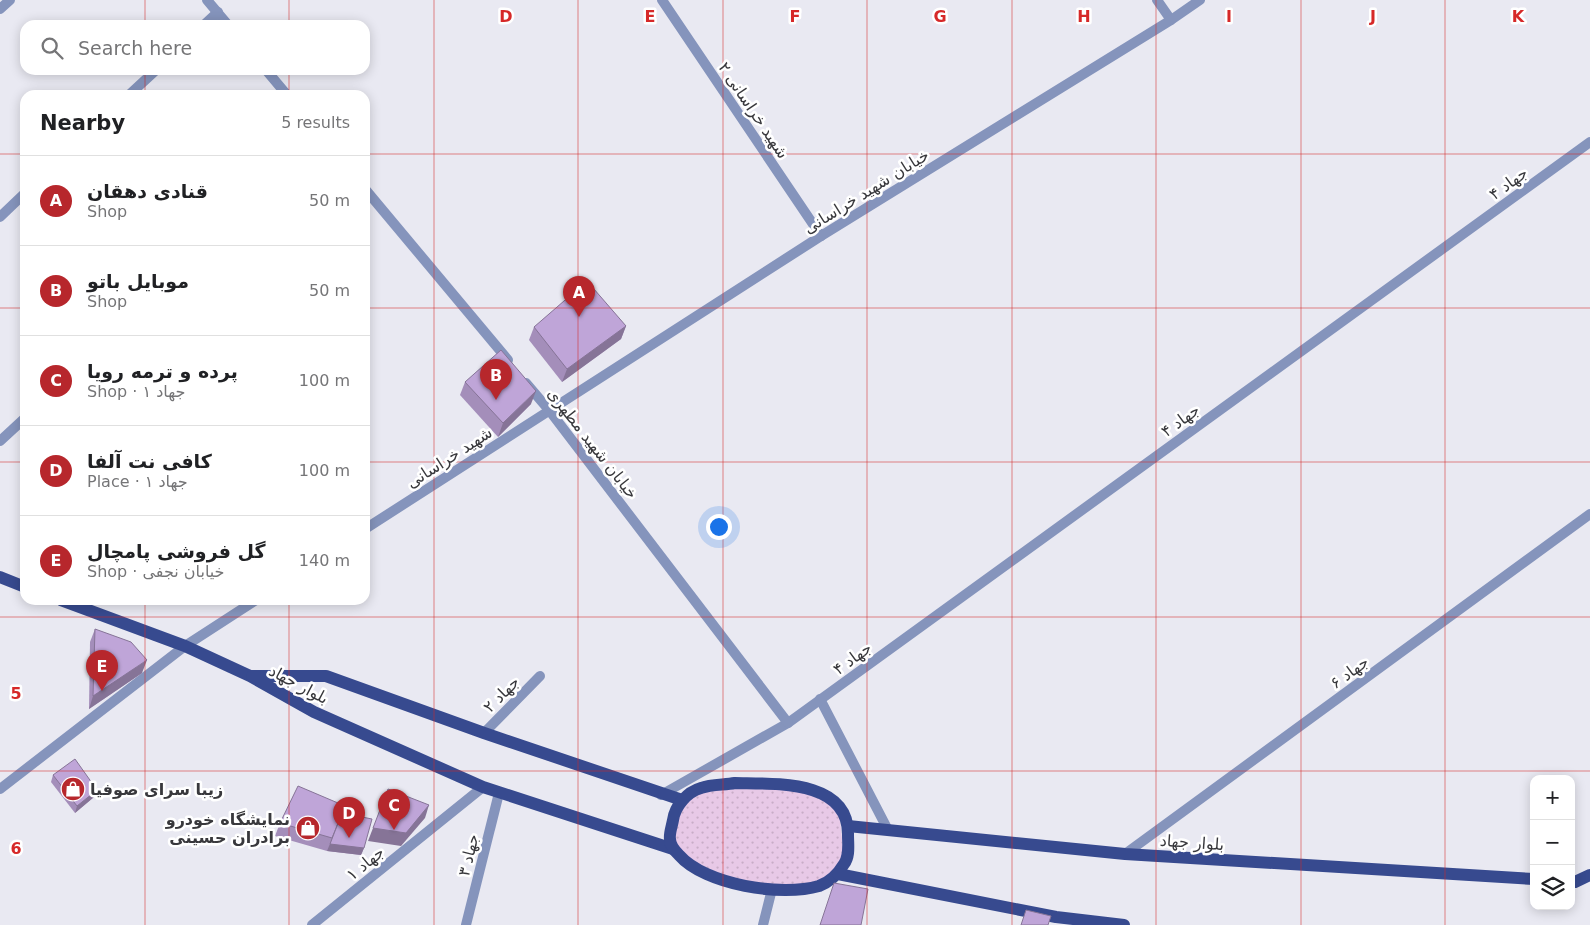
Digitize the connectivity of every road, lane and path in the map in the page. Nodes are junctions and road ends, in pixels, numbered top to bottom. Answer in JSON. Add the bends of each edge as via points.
{"nodes":[{"id":1,"x":10,"y":0,"type":"edge"},
{"id":2,"x":207,"y":0,"type":"edge"},
{"id":3,"x":662,"y":0,"type":"edge"},
{"id":4,"x":1157,"y":0,"type":"edge"},
{"id":5,"x":1200,"y":0,"type":"edge"},
{"id":6,"x":0,"y":9,"type":"edge"},
{"id":7,"x":218,"y":12,"type":"junction"},
{"id":8,"x":209,"y":20,"type":"edge"},
{"id":9,"x":224,"y":20,"type":"edge"},
{"id":10,"x":1171,"y":20,"type":"junction"},
{"id":11,"x":151,"y":75,"type":"edge"},
{"id":12,"x":270,"y":75,"type":"edge"},
{"id":13,"x":135,"y":90,"type":"edge"},
{"id":14,"x":283,"y":90,"type":"edge"},
{"id":15,"x":1590,"y":142,"type":"edge"},
{"id":16,"x":370,"y":196,"type":"edge"},
{"id":17,"x":20,"y":198,"type":"edge"},
{"id":18,"x":0,"y":217,"type":"edge"},
{"id":19,"x":821,"y":236,"type":"junction"},
{"id":20,"x":549,"y":410,"type":"junction"},
{"id":21,"x":20,"y":423,"type":"edge"},
{"id":22,"x":0,"y":441,"type":"edge"},
{"id":23,"x":1590,"y":514,"type":"edge"},
{"id":24,"x":370,"y":526,"type":"edge"},
{"id":25,"x":0,"y":577,"type":"edge"},
{"id":26,"x":20,"y":585,"type":"edge"},
{"id":27,"x":74,"y":605,"type":"edge"},
{"id":28,"x":248,"y":605,"type":"edge"},
{"id":29,"x":185,"y":646,"type":"junction"},
{"id":30,"x":250,"y":676,"type":"junction"},
{"id":31,"x":540,"y":676,"type":"dead end"},
{"id":32,"x":820,"y":699,"type":"junction"},
{"id":33,"x":788,"y":723,"type":"junction"},
{"id":34,"x":484,"y":733,"type":"junction"},
{"id":35,"x":484,"y":787,"type":"junction"},
{"id":36,"x":0,"y":789,"type":"edge"},
{"id":37,"x":499,"y":793,"type":"junction"},
{"id":38,"x":661,"y":795,"type":"junction"},
{"id":39,"x":682,"y":800,"type":"junction"},
{"id":40,"x":848,"y":826,"type":"junction"},
{"id":41,"x":888,"y":830,"type":"junction"},
{"id":42,"x":674,"y":849,"type":"junction"},
{"id":43,"x":1125,"y":854,"type":"junction"},
{"id":44,"x":838,"y":874,"type":"junction"},
{"id":45,"x":1590,"y":875,"type":"edge"},
{"id":46,"x":1530,"y":879,"type":"edge"},
{"id":47,"x":1575,"y":882,"type":"edge"},
{"id":48,"x":772,"y":889,"type":"junction"},
{"id":49,"x":1055,"y":921,"type":"edge"},
{"id":50,"x":312,"y":925,"type":"edge"},
{"id":51,"x":466,"y":925,"type":"edge"},
{"id":52,"x":763,"y":925,"type":"edge"},
{"id":53,"x":1124,"y":925,"type":"edge"}],
"edges":[{"from":1,"to":6,"type":"street"},
{"from":2,"to":7,"type":"street"},
{"from":3,"to":19,"type":"street","name":"شهید خراسانی ۲"},
{"from":4,"to":10,"type":"street"},
{"from":5,"to":10,"type":"street","name":"خیابان شهید خراسانی"},
{"from":7,"to":8,"type":"street"},
{"from":7,"to":9,"type":"street"},
{"from":10,"to":19,"type":"street","name":"خیابان شهید خراسانی"},
{"from":11,"to":13,"type":"street"},
{"from":12,"to":14,"type":"street"},
{"from":15,"to":32,"type":"street","name":"جهاد ۴"},
{"from":16,"to":20,"type":"street","name":"خیابان شهید مطهری"},
{"from":17,"to":18,"type":"street"},
{"from":19,"to":20,"type":"street","name":"خیابان شهید خراسانی"},
{"from":20,"to":24,"type":"street","name":"شهید خراسانی"},
{"from":20,"to":33,"type":"street","name":"خیابان شهید مطهری"},
{"from":21,"to":22,"type":"street"},
{"from":23,"to":43,"type":"street","name":"جهاد ۶"},
{"from":25,"to":26,"type":"main road"},
{"from":27,"to":29,"type":"main road"},
{"from":28,"to":29,"type":"street"},
{"from":29,"to":30,"type":"main road"},
{"from":29,"to":36,"type":"street"},
{"from":30,"to":34,"type":"main road","name":"بلوار جهاد","via":[[326,676]]},
{"from":30,"to":35,"type":"main road","name":"بلوار جهاد","via":[[314,712]]},
{"from":31,"to":34,"type":"street","name":"جهاد ۲"},
{"from":32,"to":33,"type":"street","name":"جهاد ۴"},
{"from":32,"to":41,"type":"street"},
{"from":33,"to":38,"type":"street","name":"جهاد ۴"},
{"from":34,"to":38,"type":"main road","name":"بلوار جهاد"},
{"from":35,"to":37,"type":"main road","name":"بلوار جهاد"},
{"from":35,"to":50,"type":"street","name":"جهاد ۱"},
{"from":37,"to":42,"type":"main road","name":"بلوار جهاد"},
{"from":37,"to":51,"type":"street","name":"جهاد ۳"},
{"from":38,"to":39,"type":"main road","name":"بلوار جهاد"},
{"from":39,"to":40,"type":"main road","via":[[700,788],[735,783],[786,785],[815,790],[830,798],[842,808]]},
{"from":39,"to":42,"type":"main road","via":[[674,812],[670,839]]},
{"from":40,"to":41,"type":"main road","name":"بلوار جهاد"},
{"from":40,"to":44,"type":"main road","via":[[848,859]]},
{"from":41,"to":43,"type":"main road","name":"بلوار جهاد"},
{"from":42,"to":48,"type":"main road","via":[[685,862],[706,875]]},
{"from":43,"to":46,"type":"main road","name":"بلوار جهاد"},
{"from":44,"to":48,"type":"main road","via":[[820,885],[799,890]]},
{"from":44,"to":49,"type":"main road"},
{"from":45,"to":47,"type":"main road"},
{"from":48,"to":52,"type":"street"},
{"from":49,"to":53,"type":"main road"}]}
